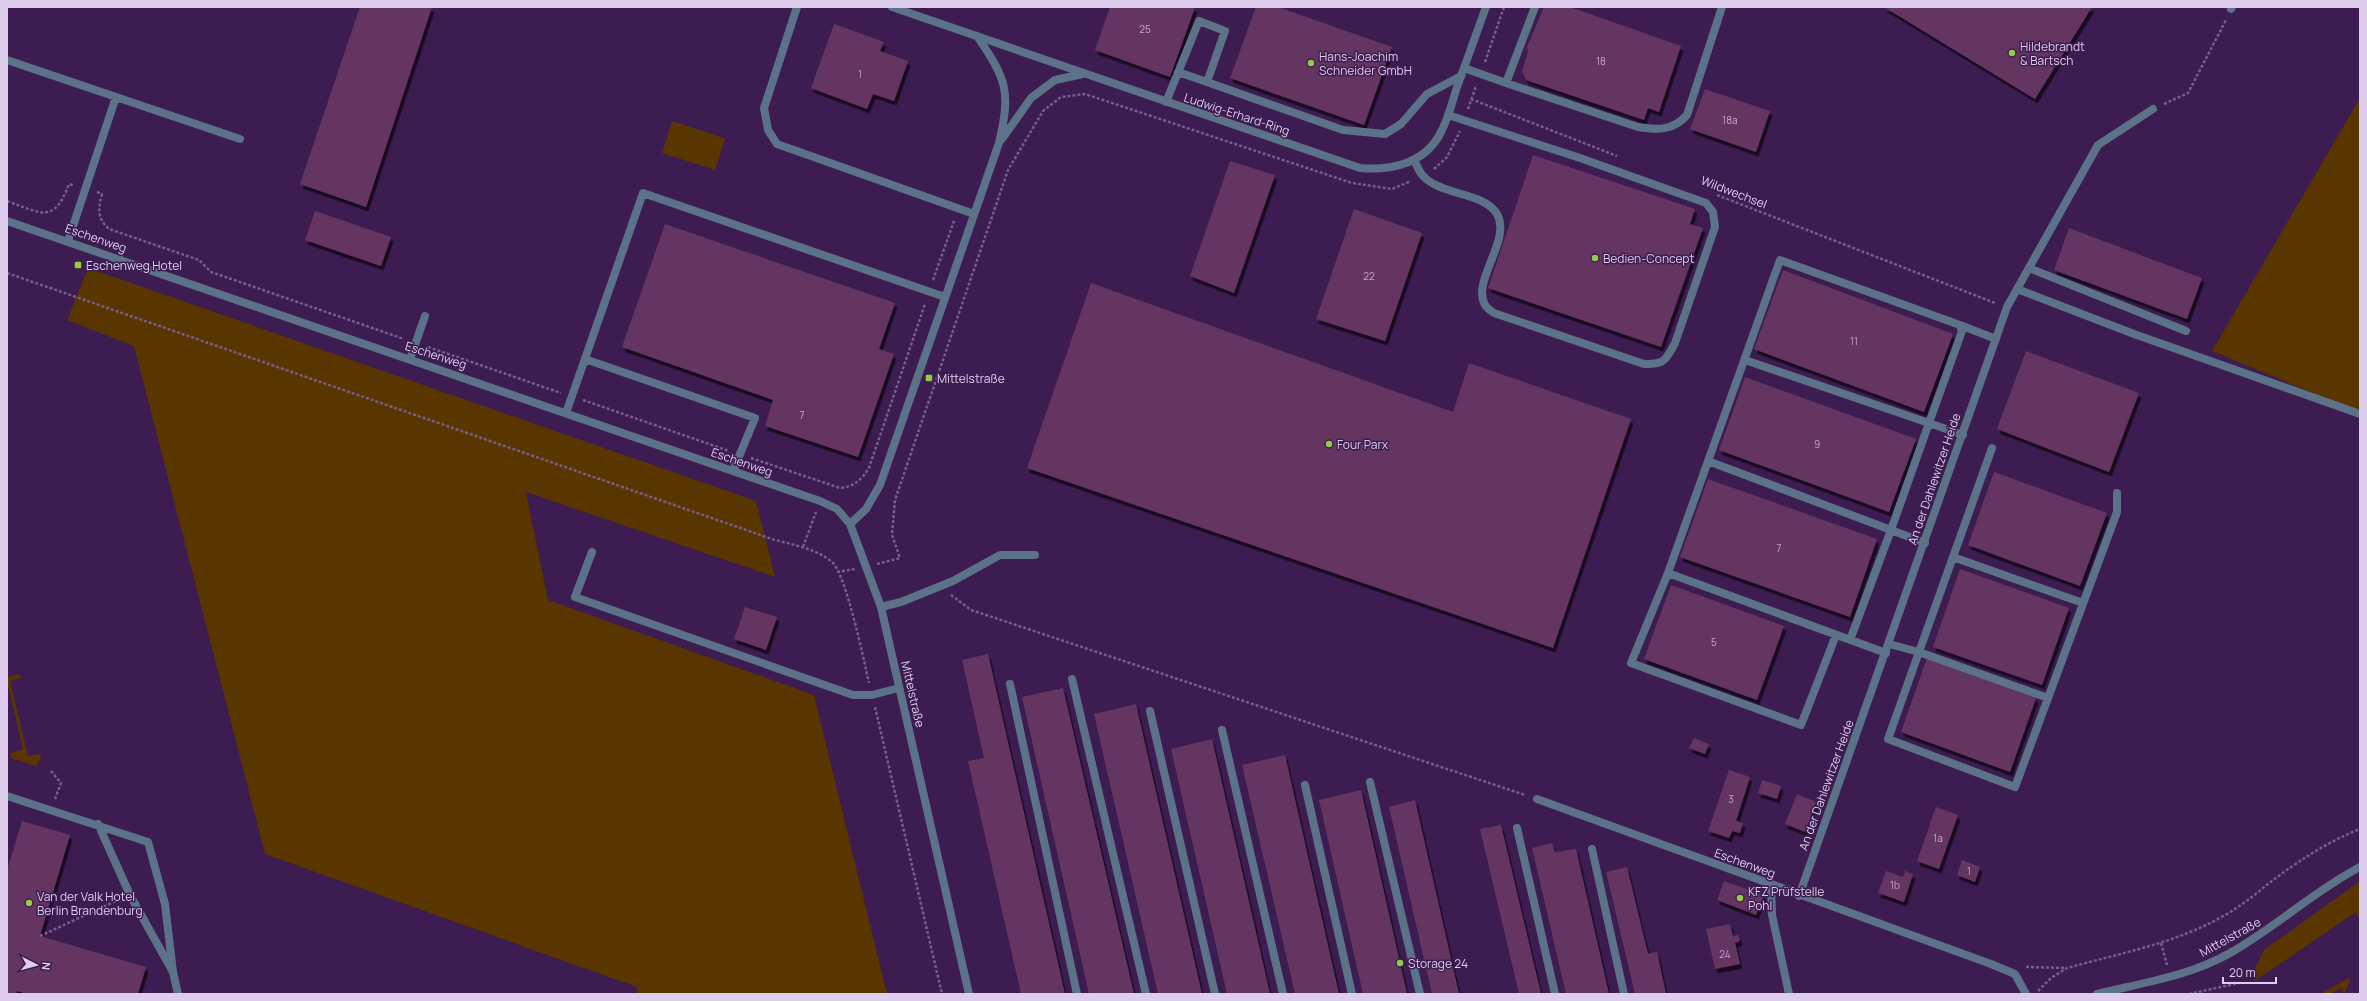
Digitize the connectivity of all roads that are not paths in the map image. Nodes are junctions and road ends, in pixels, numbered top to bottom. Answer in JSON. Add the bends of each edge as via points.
{"nodes":[{"id":1,"x":797,"y":7,"type":"edge"},
{"id":2,"x":892,"y":7,"type":"edge"},
{"id":3,"x":1486,"y":7,"type":"edge"},
{"id":4,"x":1535,"y":7,"type":"edge"},
{"id":5,"x":1722,"y":7,"type":"edge"},
{"id":6,"x":977,"y":36,"type":"junction"},
{"id":7,"x":7,"y":60,"type":"edge"},
{"id":8,"x":1464,"y":68,"type":"junction"},
{"id":9,"x":1178,"y":72,"type":"junction"},
{"id":10,"x":1084,"y":74,"type":"junction"},
{"id":11,"x":1461,"y":76,"type":"junction"},
{"id":12,"x":1207,"y":82,"type":"junction"},
{"id":13,"x":1506,"y":83,"type":"junction"},
{"id":14,"x":116,"y":97,"type":"junction"},
{"id":15,"x":1166,"y":102,"type":"junction"},
{"id":16,"x":2153,"y":109,"type":"road end"},
{"id":17,"x":1448,"y":115,"type":"junction"},
{"id":18,"x":240,"y":138,"type":"dead end"},
{"id":19,"x":999,"y":143,"type":"junction"},
{"id":20,"x":1414,"y":160,"type":"junction"},
{"id":21,"x":974,"y":214,"type":"junction"},
{"id":22,"x":7,"y":221,"type":"edge"},
{"id":23,"x":68,"y":241,"type":"junction"},
{"id":24,"x":2029,"y":268,"type":"junction"},
{"id":25,"x":2017,"y":289,"type":"junction"},
{"id":26,"x":945,"y":297,"type":"junction"},
{"id":27,"x":425,"y":316,"type":"dead end"},
{"id":28,"x":1960,"y":325,"type":"junction"},
{"id":29,"x":2186,"y":331,"type":"dead end"},
{"id":30,"x":1996,"y":339,"type":"junction"},
{"id":31,"x":410,"y":359,"type":"junction"},
{"id":32,"x":585,"y":359,"type":"junction"},
{"id":33,"x":1745,"y":360,"type":"junction"},
{"id":34,"x":566,"y":413,"type":"junction"},
{"id":35,"x":2360,"y":414,"type":"edge"},
{"id":36,"x":1929,"y":423,"type":"junction"},
{"id":37,"x":1963,"y":435,"type":"junction"},
{"id":38,"x":1992,"y":448,"type":"dead end"},
{"id":39,"x":1708,"y":461,"type":"junction"},
{"id":40,"x":733,"y":471,"type":"junction"},
{"id":41,"x":2117,"y":493,"type":"dead end"},
{"id":42,"x":850,"y":524,"type":"junction"},
{"id":43,"x":1891,"y":530,"type":"junction"},
{"id":44,"x":1925,"y":543,"type":"junction"},
{"id":45,"x":592,"y":552,"type":"dead end"},
{"id":46,"x":1035,"y":555,"type":"dead end"},
{"id":47,"x":1953,"y":557,"type":"junction"},
{"id":48,"x":1668,"y":573,"type":"junction"},
{"id":49,"x":2083,"y":603,"type":"junction"},
{"id":50,"x":881,"y":607,"type":"junction"},
{"id":51,"x":1836,"y":635,"type":"junction"},
{"id":52,"x":1850,"y":640,"type":"junction"},
{"id":53,"x":1889,"y":644,"type":"junction"},
{"id":54,"x":1919,"y":652,"type":"junction"},
{"id":55,"x":1886,"y":654,"type":"junction"},
{"id":56,"x":1072,"y":679,"type":"dead end"},
{"id":57,"x":1010,"y":684,"type":"dead end"},
{"id":58,"x":899,"y":688,"type":"junction"},
{"id":59,"x":2048,"y":698,"type":"junction"},
{"id":60,"x":1150,"y":711,"type":"dead end"},
{"id":61,"x":1222,"y":730,"type":"dead end"},
{"id":62,"x":1370,"y":782,"type":"dead end"},
{"id":63,"x":1305,"y":785,"type":"dead end"},
{"id":64,"x":7,"y":796,"type":"edge"},
{"id":65,"x":1537,"y":799,"type":"road end"},
{"id":66,"x":98,"y":824,"type":"junction"},
{"id":67,"x":1517,"y":828,"type":"dead end"},
{"id":68,"x":1592,"y":849,"type":"dead end"},
{"id":69,"x":2360,"y":867,"type":"edge"},
{"id":70,"x":1771,"y":885,"type":"junction"},
{"id":71,"x":1799,"y":896,"type":"junction"},
{"id":72,"x":173,"y":972,"type":"junction"},
{"id":73,"x":178,"y":994,"type":"edge"},
{"id":74,"x":969,"y":994,"type":"edge"},
{"id":75,"x":1077,"y":994,"type":"edge"},
{"id":76,"x":1146,"y":994,"type":"edge"},
{"id":77,"x":1215,"y":994,"type":"edge"},
{"id":78,"x":1283,"y":994,"type":"edge"},
{"id":79,"x":1352,"y":994,"type":"edge"},
{"id":80,"x":1420,"y":994,"type":"edge"},
{"id":81,"x":1556,"y":994,"type":"edge"},
{"id":82,"x":1624,"y":994,"type":"edge"},
{"id":83,"x":1789,"y":994,"type":"edge"},
{"id":84,"x":2026,"y":994,"type":"edge"},
{"id":85,"x":2097,"y":994,"type":"edge"}],
"edges":[{"from":1,"to":21,"type":"street","via":[[764,108],[770,136],[778,144]]},
{"from":2,"to":6,"type":"street","name":"Ludwig-Erhard-Ring"},
{"from":3,"to":8,"type":"street","name":"Ludwig-Erhard-Ring"},
{"from":4,"to":13,"type":"street"},
{"from":5,"to":13,"type":"street","via":[[1686,115],[1674,126],[1654,130],[1638,127]]},
{"from":6,"to":10,"type":"street","name":"Ludwig-Erhard-Ring"},
{"from":6,"to":19,"type":"street","via":[[997,66],[1005,92],[1006,110]]},
{"from":7,"to":14,"type":"street"},
{"from":8,"to":11,"type":"street","name":"Ludwig-Erhard-Ring"},
{"from":8,"to":13,"type":"street"},
{"from":9,"to":12,"type":"street"},
{"from":9,"to":12,"type":"street","via":[[1198,21],[1225,31]]},
{"from":9,"to":15,"type":"street"},
{"from":10,"to":15,"type":"street","name":"Ludwig-Erhard-Ring"},
{"from":10,"to":19,"type":"street","via":[[1055,80],[1031,98]]},
{"from":11,"to":12,"type":"street","via":[[1427,94],[1401,124],[1385,134],[1343,130]]},
{"from":11,"to":17,"type":"street","name":"Ludwig-Erhard-Ring"},
{"from":14,"to":18,"type":"street"},
{"from":14,"to":23,"type":"street"},
{"from":15,"to":20,"type":"street","name":"Ludwig-Erhard-Ring","via":[[1360,168],[1380,170]]},
{"from":16,"to":24,"type":"street","name":"An der Dahlewitzer Heide","via":[[2098,145]]},
{"from":17,"to":20,"type":"street","name":"Ludwig-Erhard-Ring","via":[[1442,132],[1426,152]]},
{"from":17,"to":20,"type":"street","via":[[1706,203],[1713,212],[1715,227],[1675,343],[1666,359],[1656,365],[1644,364],[1494,313],[1485,305],[1482,291],[1500,232],[1498,215],[1490,205],[1439,187],[1423,176]]},
{"from":19,"to":21,"type":"street"},
{"from":21,"to":26,"type":"street"},
{"from":22,"to":23,"type":"street","name":"Eschenweg"},
{"from":23,"to":31,"type":"street","name":"Eschenweg"},
{"from":24,"to":25,"type":"street","name":"An der Dahlewitzer Heide"},
{"from":24,"to":29,"type":"street"},
{"from":25,"to":30,"type":"street","name":"An der Dahlewitzer Heide","via":[[2007,307]]},
{"from":25,"to":35,"type":"street","via":[[2134,334]]},
{"from":26,"to":32,"type":"street","via":[[643,193]]},
{"from":26,"to":42,"type":"street","via":[[880,485],[866,509]]},
{"from":27,"to":31,"type":"street"},
{"from":28,"to":30,"type":"street"},
{"from":28,"to":33,"type":"street","via":[[1780,260]]},
{"from":28,"to":36,"type":"street","via":[[1962,331]]},
{"from":30,"to":37,"type":"street","name":"An der Dahlewitzer Heide"},
{"from":31,"to":34,"type":"street","name":"Eschenweg"},
{"from":32,"to":34,"type":"street"},
{"from":32,"to":40,"type":"street","via":[[755,418]]},
{"from":33,"to":36,"type":"street"},
{"from":33,"to":39,"type":"street"},
{"from":34,"to":40,"type":"street","name":"Eschenweg"},
{"from":36,"to":37,"type":"street"},
{"from":36,"to":43,"type":"street"},
{"from":37,"to":44,"type":"street","name":"An der Dahlewitzer Heide"},
{"from":38,"to":47,"type":"street"},
{"from":39,"to":43,"type":"street"},
{"from":39,"to":48,"type":"street"},
{"from":40,"to":42,"type":"street","name":"Eschenweg","via":[[820,501],[837,509]]},
{"from":41,"to":49,"type":"street","via":[[2117,512]]},
{"from":42,"to":50,"type":"street","name":"Mittelstraße"},
{"from":43,"to":44,"type":"street"},
{"from":43,"to":52,"type":"street"},
{"from":44,"to":53,"type":"street","name":"An der Dahlewitzer Heide"},
{"from":45,"to":58,"type":"street","via":[[575,597],[853,695]]},
{"from":46,"to":50,"type":"street","via":[[1000,555],[953,581],[901,602]]},
{"from":47,"to":49,"type":"street"},
{"from":47,"to":54,"type":"street"},
{"from":48,"to":51,"type":"street"},
{"from":48,"to":51,"type":"street","via":[[1631,663],[1801,725]]},
{"from":49,"to":59,"type":"street"},
{"from":50,"to":58,"type":"street","name":"Mittelstraße"},
{"from":51,"to":52,"type":"street"},
{"from":52,"to":55,"type":"street"},
{"from":53,"to":54,"type":"street"},
{"from":53,"to":55,"type":"street","name":"An der Dahlewitzer Heide"},
{"from":54,"to":59,"type":"street"},
{"from":54,"to":59,"type":"street","via":[[1888,739],[2014,787]]},
{"from":55,"to":71,"type":"street","name":"An der Dahlewitzer Heide"},
{"from":56,"to":76,"type":"street"},
{"from":57,"to":75,"type":"street"},
{"from":58,"to":74,"type":"street","name":"Mittelstraße"},
{"from":60,"to":77,"type":"street"},
{"from":61,"to":78,"type":"street"},
{"from":62,"to":80,"type":"street"},
{"from":63,"to":79,"type":"street"},
{"from":64,"to":66,"type":"street"},
{"from":65,"to":70,"type":"street","name":"Eschenweg"},
{"from":66,"to":72,"type":"street","via":[[130,895]]},
{"from":66,"to":72,"type":"street","via":[[148,842],[164,904]]},
{"from":67,"to":81,"type":"street"},
{"from":68,"to":82,"type":"street"},
{"from":69,"to":85,"type":"street","name":"Mittelstraße","via":[[2229,954],[2177,975]]},
{"from":70,"to":71,"type":"street","name":"Eschenweg"},
{"from":70,"to":83,"type":"street","via":[[1772,915]]},
{"from":71,"to":84,"type":"street","name":"Eschenweg","via":[[2016,974]]},
{"from":72,"to":73,"type":"street"}]}
